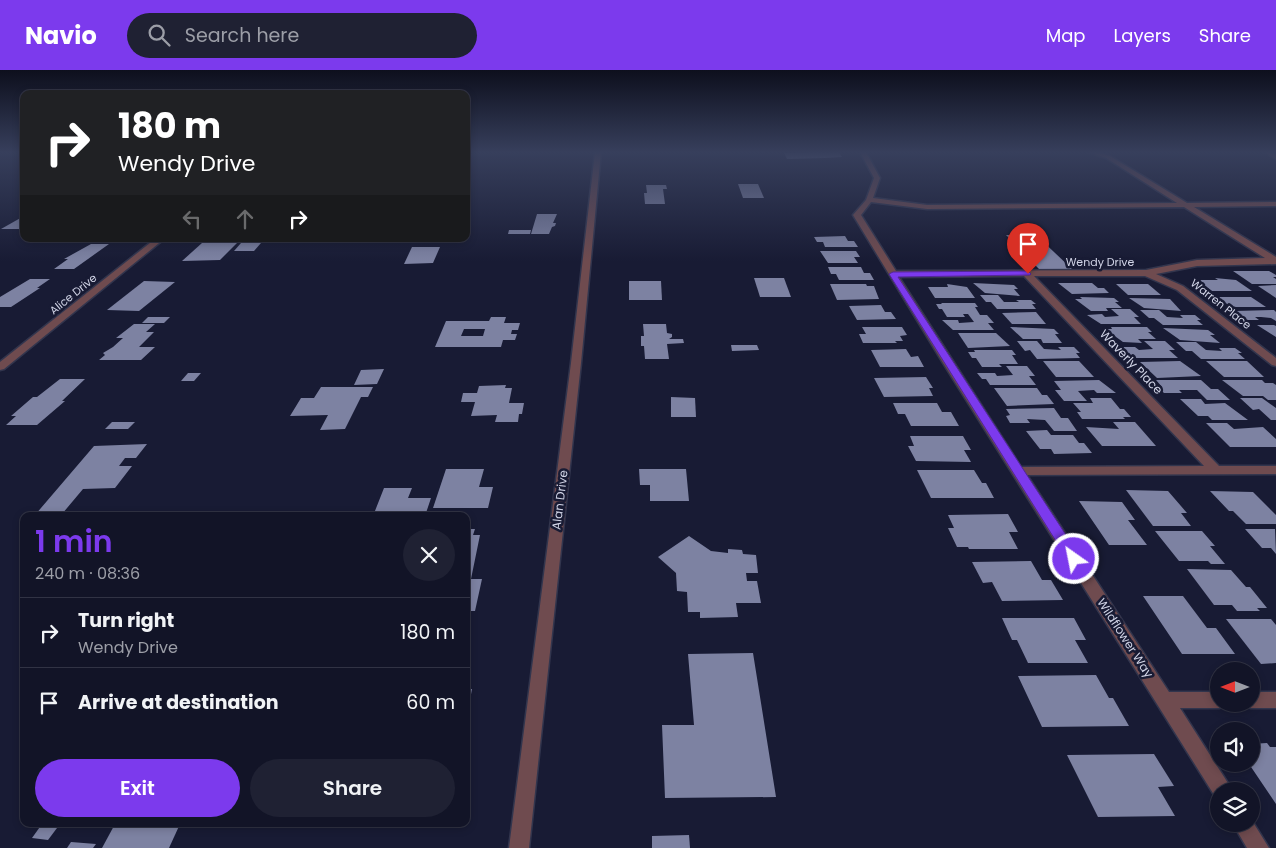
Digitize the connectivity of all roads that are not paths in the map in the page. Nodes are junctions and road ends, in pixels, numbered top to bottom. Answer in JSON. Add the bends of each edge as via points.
{"nodes":[{"id":1,"x":594,"y":188,"type":"edge"},
{"id":2,"x":873,"y":188,"type":"edge"},
{"id":3,"x":1158,"y":188,"type":"edge"},
{"id":4,"x":869,"y":200,"type":"junction"},
{"id":5,"x":1276,"y":204,"type":"edge"},
{"id":6,"x":1185,"y":205,"type":"junction"},
{"id":7,"x":156,"y":242,"type":"edge"},
{"id":8,"x":1276,"y":260,"type":"edge"},
{"id":9,"x":1146,"y":273,"type":"junction"},
{"id":10,"x":893,"y":274,"type":"junction"},
{"id":11,"x":1028,"y":274,"type":"junction"},
{"id":12,"x":1276,"y":363,"type":"edge"},
{"id":13,"x":0,"y":367,"type":"edge"},
{"id":14,"x":1215,"y":470,"type":"junction"},
{"id":15,"x":1276,"y":470,"type":"edge"},
{"id":16,"x":1017,"y":471,"type":"junction"},
{"id":17,"x":1166,"y":700,"type":"junction"},
{"id":18,"x":1210,"y":700,"type":"edge"},
{"id":19,"x":1260,"y":700,"type":"edge"},
{"id":20,"x":1276,"y":700,"type":"edge"},
{"id":21,"x":1217,"y":782,"type":"edge"},
{"id":22,"x":1248,"y":832,"type":"edge"},
{"id":23,"x":519,"y":848,"type":"edge"},
{"id":24,"x":1258,"y":848,"type":"edge"}],
"edges":[{"from":1,"to":23,"type":"street","name":"Alan Drive"},
{"from":2,"to":4,"type":"street","name":"Wildflower Way"},
{"from":3,"to":6,"type":"street"},
{"from":4,"to":6,"type":"street","via":[[927,207]]},
{"from":4,"to":10,"type":"street","name":"Wildflower Way","via":[[857,216]]},
{"from":5,"to":6,"type":"street"},
{"from":6,"to":8,"type":"street"},
{"from":7,"to":13,"type":"street","name":"Alice Drive"},
{"from":8,"to":9,"type":"street","name":"Wendy Drive","via":[[1196,263]]},
{"from":9,"to":11,"type":"street","name":"Wendy Drive"},
{"from":9,"to":12,"type":"street","name":"Warren Place","via":[[1180,288]]},
{"from":10,"to":11,"type":"street","name":"Wendy Drive"},
{"from":10,"to":16,"type":"street","name":"Wildflower Way"},
{"from":11,"to":14,"type":"street","name":"Waverly Place"},
{"from":14,"to":15,"type":"street"},
{"from":14,"to":16,"type":"street"},
{"from":16,"to":17,"type":"street","name":"Wildflower Way"},
{"from":17,"to":18,"type":"street"},
{"from":17,"to":21,"type":"street","name":"Wildflower Way"},
{"from":19,"to":20,"type":"street"},
{"from":22,"to":24,"type":"street"}]}
